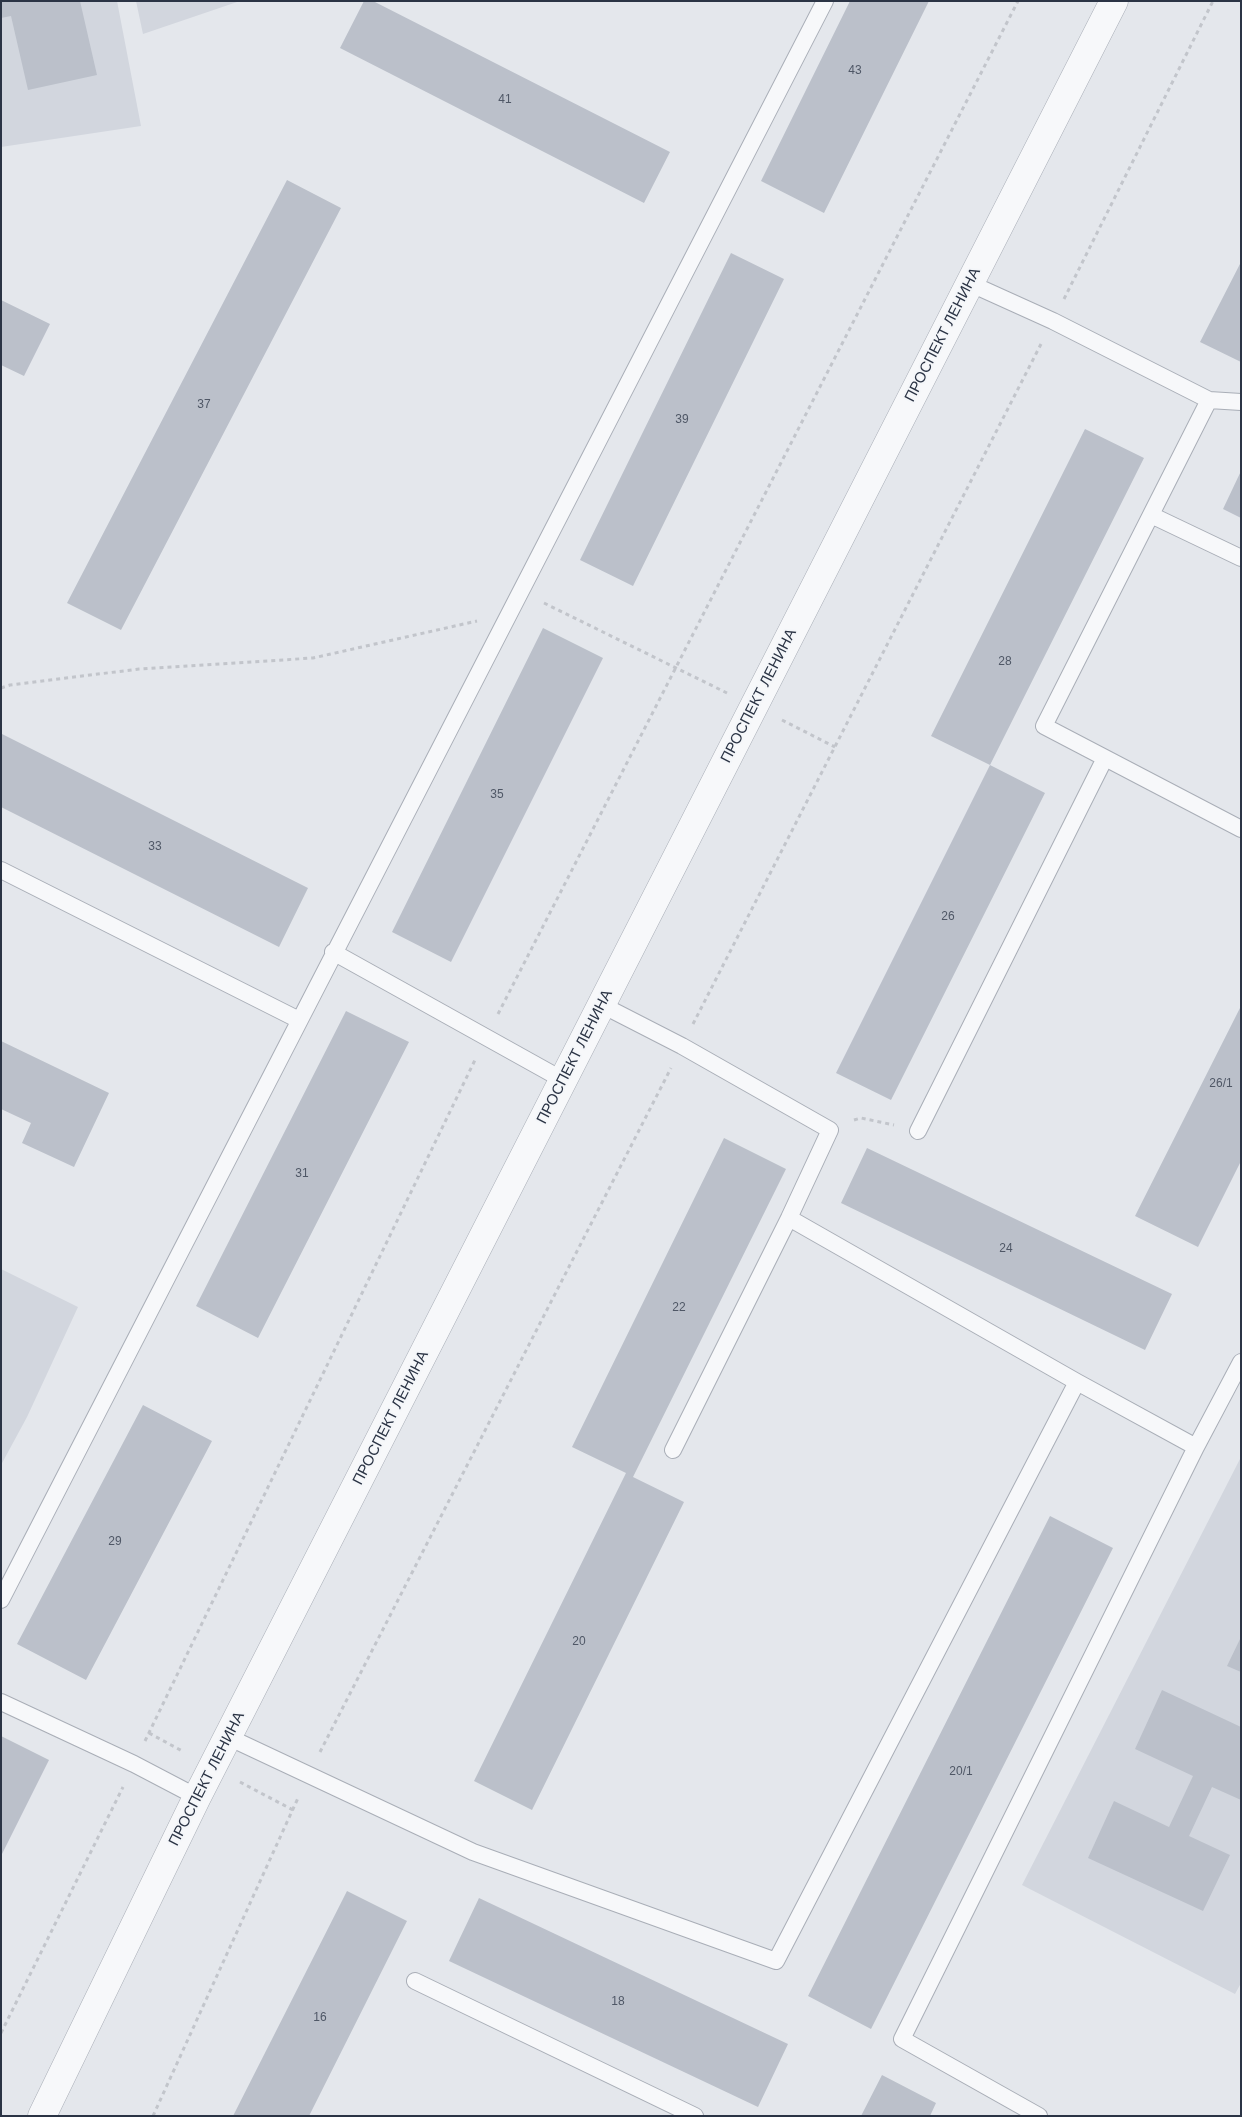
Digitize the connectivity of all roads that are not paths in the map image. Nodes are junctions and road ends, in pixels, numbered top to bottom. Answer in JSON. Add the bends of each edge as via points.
{"nodes":[{"id":1,"x":825,"y":1,"type":"edge"},
{"id":2,"x":1114,"y":1,"type":"edge"},
{"id":3,"x":969,"y":283,"type":"junction"},
{"id":4,"x":1209,"y":400,"type":"junction"},
{"id":5,"x":1241,"y":402,"type":"edge"},
{"id":6,"x":1151,"y":515,"type":"junction"},
{"id":7,"x":1241,"y":558,"type":"edge"},
{"id":8,"x":1105,"y":758,"type":"junction"},
{"id":9,"x":1241,"y":829,"type":"edge"},
{"id":10,"x":1,"y":870,"type":"edge"},
{"id":11,"x":333,"y":952,"type":"junction"},
{"id":12,"x":602,"y":1005,"type":"junction"},
{"id":13,"x":299,"y":1020,"type":"junction"},
{"id":14,"x":564,"y":1080,"type":"junction"},
{"id":15,"x":918,"y":1131,"type":"road end"},
{"id":16,"x":789,"y":1218,"type":"junction"},
{"id":17,"x":1241,"y":1362,"type":"edge"},
{"id":18,"x":1077,"y":1382,"type":"junction"},
{"id":19,"x":1196,"y":1447,"type":"junction"},
{"id":20,"x":673,"y":1450,"type":"dead end"},
{"id":21,"x":1,"y":1600,"type":"edge"},
{"id":22,"x":1,"y":1702,"type":"edge"},
{"id":23,"x":228,"y":1737,"type":"junction"},
{"id":24,"x":197,"y":1797,"type":"junction"},
{"id":25,"x":415,"y":1981,"type":"dead end"},
{"id":26,"x":42,"y":2116,"type":"edge"},
{"id":27,"x":695,"y":2116,"type":"edge"},
{"id":28,"x":1038,"y":2116,"type":"edge"}],
"edges":[{"from":1,"to":11,"type":"lane"},
{"from":2,"to":3,"type":"street","name":"ПРОСПЕКТ ЛЕНИНА"},
{"from":3,"to":4,"type":"lane","via":[[1053,321]]},
{"from":3,"to":12,"type":"street","name":"ПРОСПЕКТ ЛЕНИНА"},
{"from":4,"to":5,"type":"lane"},
{"from":4,"to":6,"type":"lane"},
{"from":6,"to":7,"type":"lane"},
{"from":6,"to":8,"type":"lane","via":[[1044,726]]},
{"from":8,"to":9,"type":"lane"},
{"from":8,"to":15,"type":"lane"},
{"from":10,"to":13,"type":"lane"},
{"from":11,"to":13,"type":"lane"},
{"from":11,"to":14,"type":"lane"},
{"from":12,"to":14,"type":"street","name":"ПРОСПЕКТ ЛЕНИНА"},
{"from":12,"to":16,"type":"lane","via":[[682,1046],[830,1130]]},
{"from":13,"to":21,"type":"lane"},
{"from":14,"to":23,"type":"street","name":"ПРОСПЕКТ ЛЕНИНА"},
{"from":16,"to":18,"type":"lane"},
{"from":16,"to":20,"type":"lane"},
{"from":17,"to":19,"type":"lane"},
{"from":18,"to":19,"type":"lane"},
{"from":18,"to":23,"type":"lane","via":[[776,1961],[473,1852]]},
{"from":19,"to":28,"type":"lane","via":[[902,2039]]},
{"from":22,"to":24,"type":"lane"},
{"from":23,"to":24,"type":"street","name":"ПРОСПЕКТ ЛЕНИНА"},
{"from":24,"to":26,"type":"street","name":"ПРОСПЕКТ ЛЕНИНА"},
{"from":25,"to":27,"type":"lane"}]}
